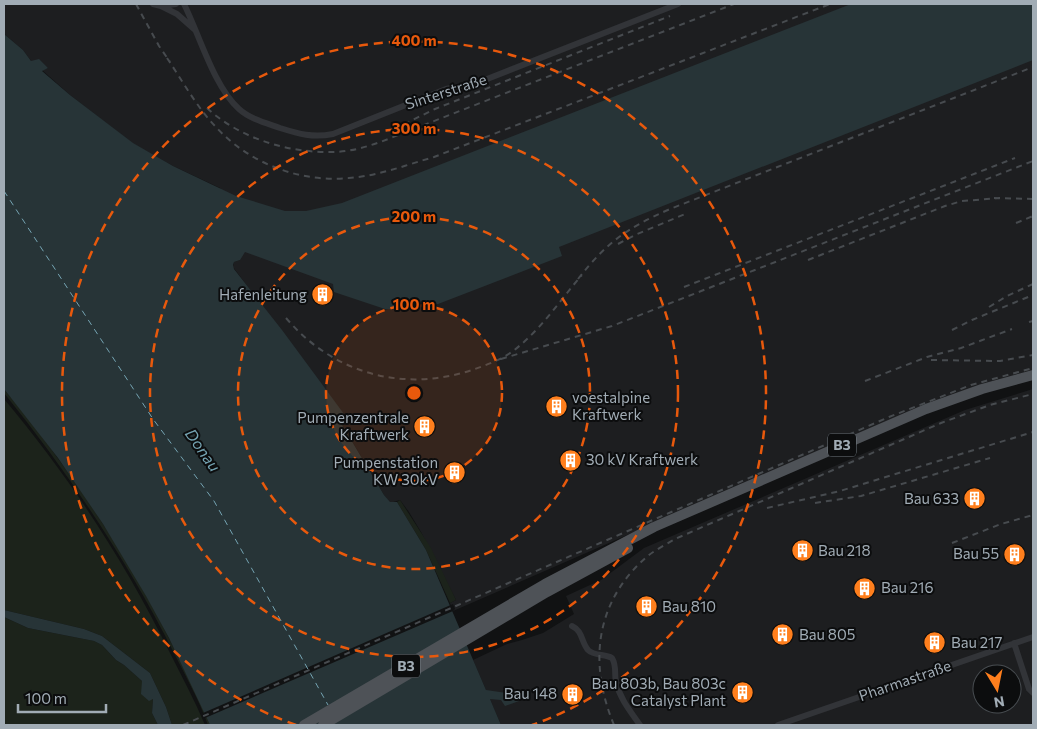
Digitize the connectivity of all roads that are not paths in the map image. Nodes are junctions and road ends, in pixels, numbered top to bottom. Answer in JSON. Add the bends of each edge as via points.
{"nodes":[{"id":1,"x":153,"y":4,"type":"edge"},
{"id":2,"x":176,"y":4,"type":"edge"},
{"id":3,"x":184,"y":4,"type":"edge"},
{"id":4,"x":678,"y":4,"type":"edge"},
{"id":5,"x":162,"y":6,"type":"junction"},
{"id":6,"x":198,"y":34,"type":"junction"},
{"id":7,"x":1033,"y":375,"type":"edge"},
{"id":8,"x":1033,"y":382,"type":"edge"},
{"id":9,"x":509,"y":610,"type":"junction"},
{"id":10,"x":572,"y":626,"type":"dead end"},
{"id":11,"x":1033,"y":637,"type":"edge"},
{"id":12,"x":1014,"y":643,"type":"junction"},
{"id":13,"x":1033,"y":693,"type":"edge"},
{"id":14,"x":798,"y":722,"type":"edge"},
{"id":15,"x":304,"y":725,"type":"edge"},
{"id":16,"x":323,"y":725,"type":"edge"},
{"id":17,"x":640,"y":725,"type":"edge"},
{"id":18,"x":778,"y":725,"type":"edge"}],
"edges":[{"from":1,"to":5,"type":"street"},
{"from":2,"to":5,"type":"street"},
{"from":3,"to":6,"type":"street","name":"Sinterstraße"},
{"from":4,"to":6,"type":"street","name":"Sinterstraße","via":[[477,83],[446,89],[320,136],[299,134],[260,121],[240,110],[220,85]]},
{"from":5,"to":6,"type":"street","via":[[183,18]]},
{"from":7,"to":9,"type":"main road","number":"B3","via":[[926,409],[679,516],[613,547]]},
{"from":8,"to":9,"type":"main road","number":"B3","via":[[928,415],[683,522]]},
{"from":9,"to":15,"type":"main road","number":"B3"},
{"from":9,"to":16,"type":"main road","number":"B3"},
{"from":10,"to":17,"type":"street","via":[[581,633],[586,648],[591,652],[612,658],[618,689]]},
{"from":11,"to":12,"type":"street","name":"Pharmastraße"},
{"from":12,"to":13,"type":"street"},
{"from":12,"to":14,"type":"street","name":"Pharmastraße"},
{"from":14,"to":18,"type":"street","name":"Pharmastraße"}]}
